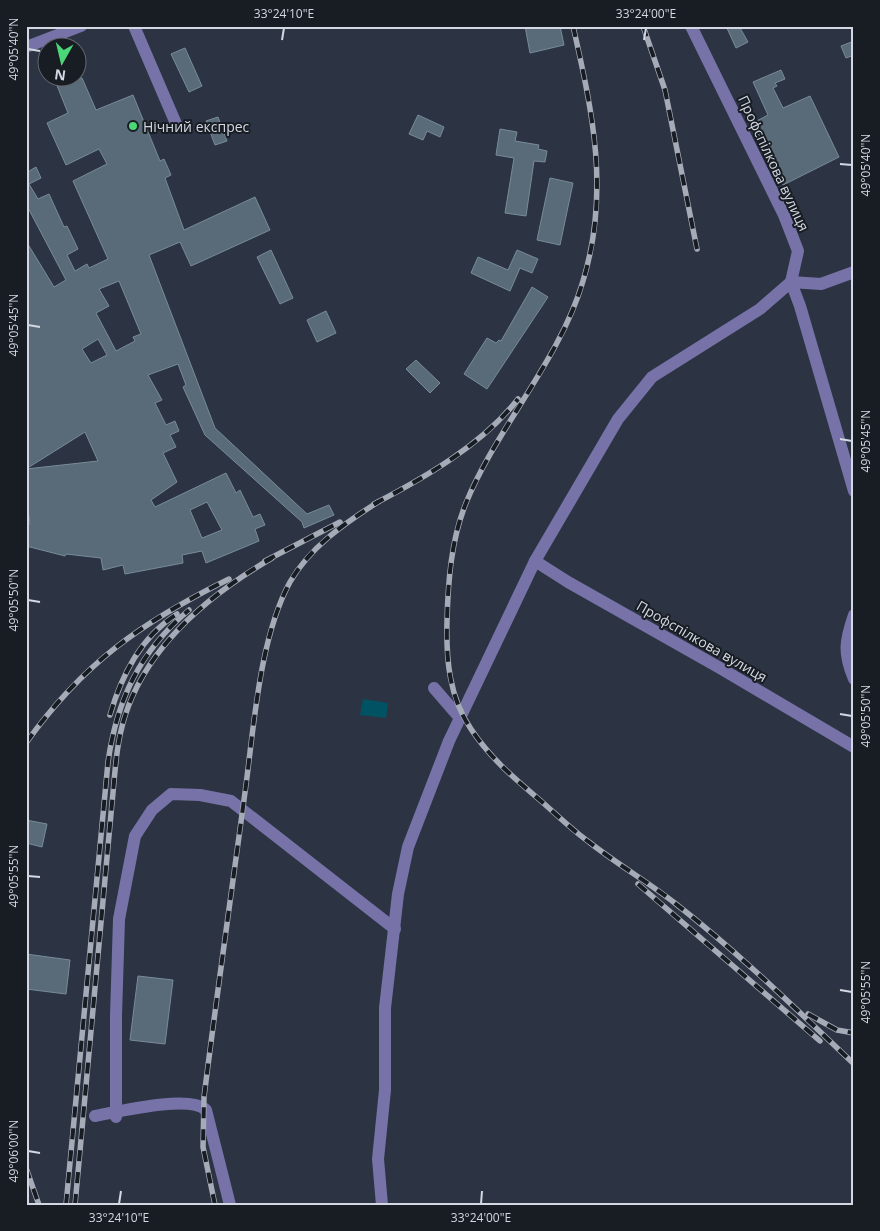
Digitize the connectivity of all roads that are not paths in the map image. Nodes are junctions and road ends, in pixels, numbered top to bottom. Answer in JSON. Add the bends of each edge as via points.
{"nodes":[{"id":1,"x":81,"y":26,"type":"edge"},
{"id":2,"x":134,"y":26,"type":"edge"},
{"id":3,"x":691,"y":26,"type":"edge"},
{"id":4,"x":26,"y":47,"type":"edge"},
{"id":5,"x":176,"y":126,"type":"dead end"},
{"id":6,"x":854,"y":272,"type":"edge"},
{"id":7,"x":791,"y":282,"type":"junction"},
{"id":8,"x":854,"y":491,"type":"edge"},
{"id":9,"x":535,"y":561,"type":"junction"},
{"id":10,"x":854,"y":615,"type":"edge"},
{"id":11,"x":854,"y":680,"type":"edge"},
{"id":12,"x":434,"y":688,"type":"dead end"},
{"id":13,"x":460,"y":718,"type":"junction"},
{"id":14,"x":854,"y":748,"type":"edge"},
{"id":15,"x":396,"y":929,"type":"junction"},
{"id":16,"x":116,"y":1114,"type":"junction"},
{"id":17,"x":95,"y":1116,"type":"dead end"},
{"id":18,"x":230,"y":1205,"type":"edge"},
{"id":19,"x":382,"y":1205,"type":"edge"}],
"edges":[{"from":1,"to":4,"type":"street"},
{"from":2,"to":5,"type":"street"},
{"from":3,"to":7,"type":"street","name":"Профспілкова вулиця","via":[[784,215],[798,251]]},
{"from":6,"to":7,"type":"street","via":[[821,284]]},
{"from":7,"to":8,"type":"street"},
{"from":7,"to":9,"type":"street","via":[[760,310],[652,377],[618,420]]},
{"from":9,"to":13,"type":"street"},
{"from":9,"to":14,"type":"street","name":"Профспілкова вулиця"},
{"from":10,"to":11,"type":"street","via":[[845,640],[848,666]]},
{"from":12,"to":13,"type":"street"},
{"from":13,"to":15,"type":"street","via":[[408,847],[398,894]]},
{"from":15,"to":16,"type":"street","via":[[231,801],[172,794],[152,810],[135,836],[119,920]]},
{"from":15,"to":19,"type":"street","via":[[385,1008],[385,1090],[378,1159]]},
{"from":16,"to":17,"type":"street"},
{"from":16,"to":18,"type":"street","via":[[183,1103],[203,1107]]}]}
